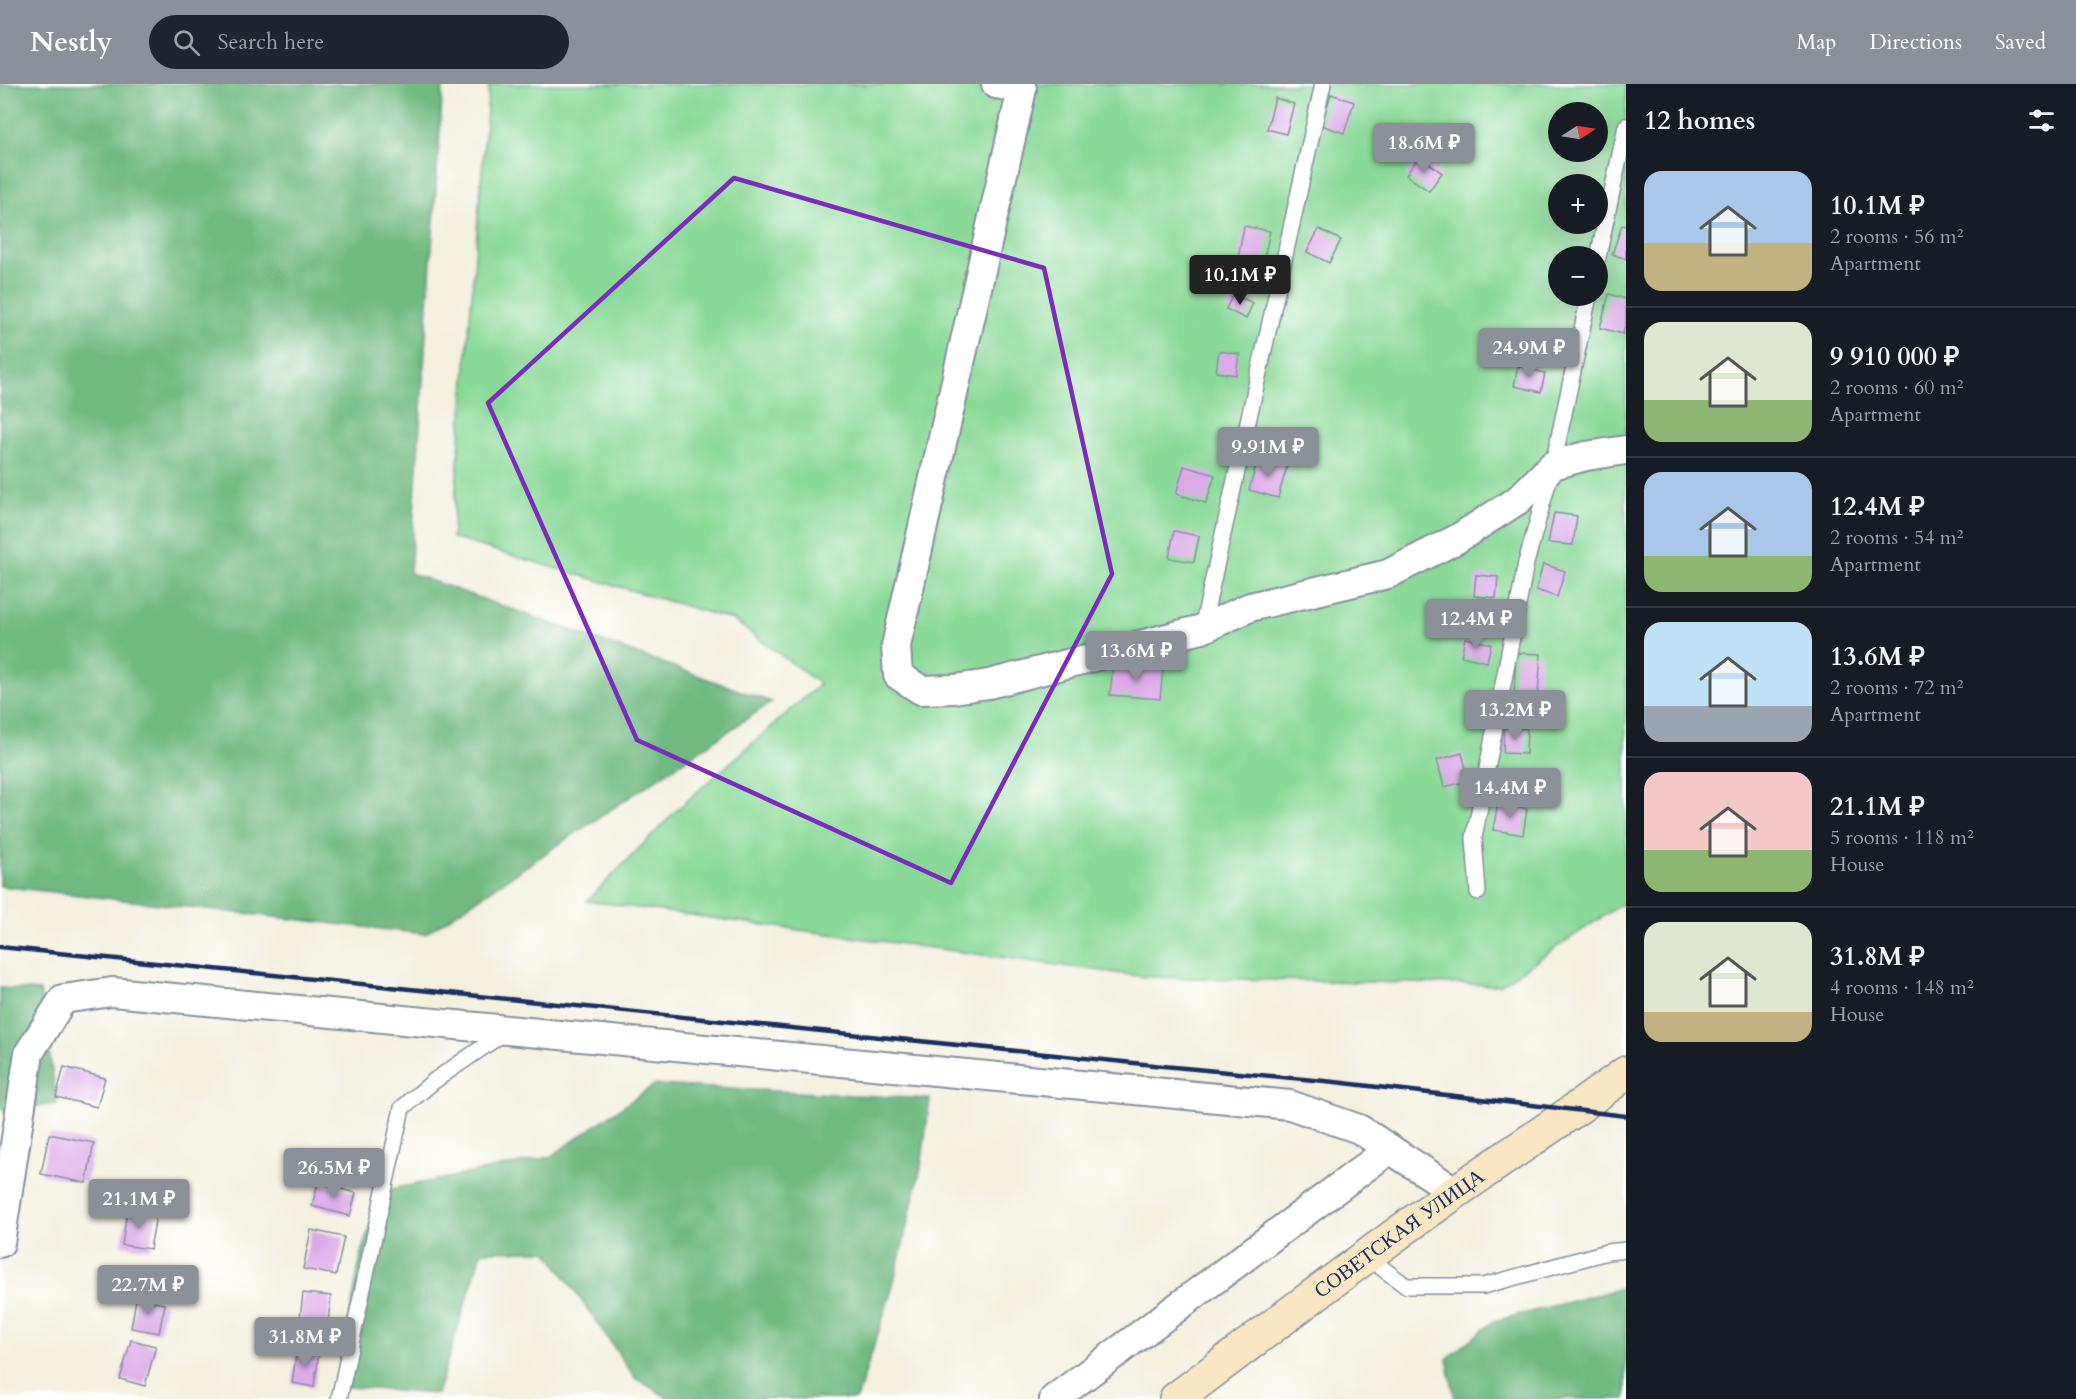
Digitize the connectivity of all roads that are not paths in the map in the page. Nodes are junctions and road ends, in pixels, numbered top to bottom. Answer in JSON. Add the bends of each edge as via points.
{"nodes":[{"id":1,"x":1323,"y":84,"type":"edge"},
{"id":2,"x":1014,"y":86,"type":"edge"},
{"id":3,"x":1626,"y":126,"type":"edge"},
{"id":4,"x":1600,"y":246,"type":"edge"},
{"id":5,"x":1587,"y":306,"type":"edge"},
{"id":6,"x":1626,"y":450,"type":"edge"},
{"id":7,"x":1552,"y":465,"type":"junction"},
{"id":8,"x":1202,"y":629,"type":"junction"},
{"id":9,"x":1478,"y":892,"type":"dead end"},
{"id":10,"x":507,"y":1030,"type":"junction"},
{"id":11,"x":1626,"y":1073,"type":"edge"},
{"id":12,"x":1390,"y":1149,"type":"junction"},
{"id":13,"x":1456,"y":1192,"type":"junction"},
{"id":14,"x":0,"y":1243,"type":"edge"},
{"id":15,"x":1626,"y":1250,"type":"edge"},
{"id":16,"x":1366,"y":1256,"type":"junction"},
{"id":17,"x":339,"y":1399,"type":"edge"},
{"id":18,"x":1054,"y":1399,"type":"edge"},
{"id":19,"x":1176,"y":1399,"type":"edge"}],
"edges":[{"from":1,"to":8,"type":"lane"},
{"from":2,"to":8,"type":"street","via":[[896,646],[898,675],[921,690],[989,684]]},
{"from":3,"to":4,"type":"lane"},
{"from":5,"to":7,"type":"lane"},
{"from":6,"to":7,"type":"street"},
{"from":7,"to":8,"type":"street","via":[[1518,500],[1457,539],[1388,574],[1250,607]]},
{"from":7,"to":9,"type":"lane","via":[[1526,563],[1474,838]]},
{"from":10,"to":12,"type":"street","via":[[1290,1105],[1359,1129]]},
{"from":10,"to":14,"type":"street","via":[[112,992],[63,999],[29,1053]]},
{"from":10,"to":17,"type":"lane","via":[[402,1108]]},
{"from":11,"to":13,"type":"main road","name":"СОВЕТСКАЯ УЛИЦА"},
{"from":12,"to":13,"type":"street"},
{"from":12,"to":18,"type":"street"},
{"from":13,"to":16,"type":"main road","name":"СОВЕТСКАЯ УЛИЦА"},
{"from":15,"to":16,"type":"lane","via":[[1483,1286],[1406,1286]]},
{"from":16,"to":19,"type":"main road","name":"СОВЕТСКАЯ УЛИЦА"}]}
